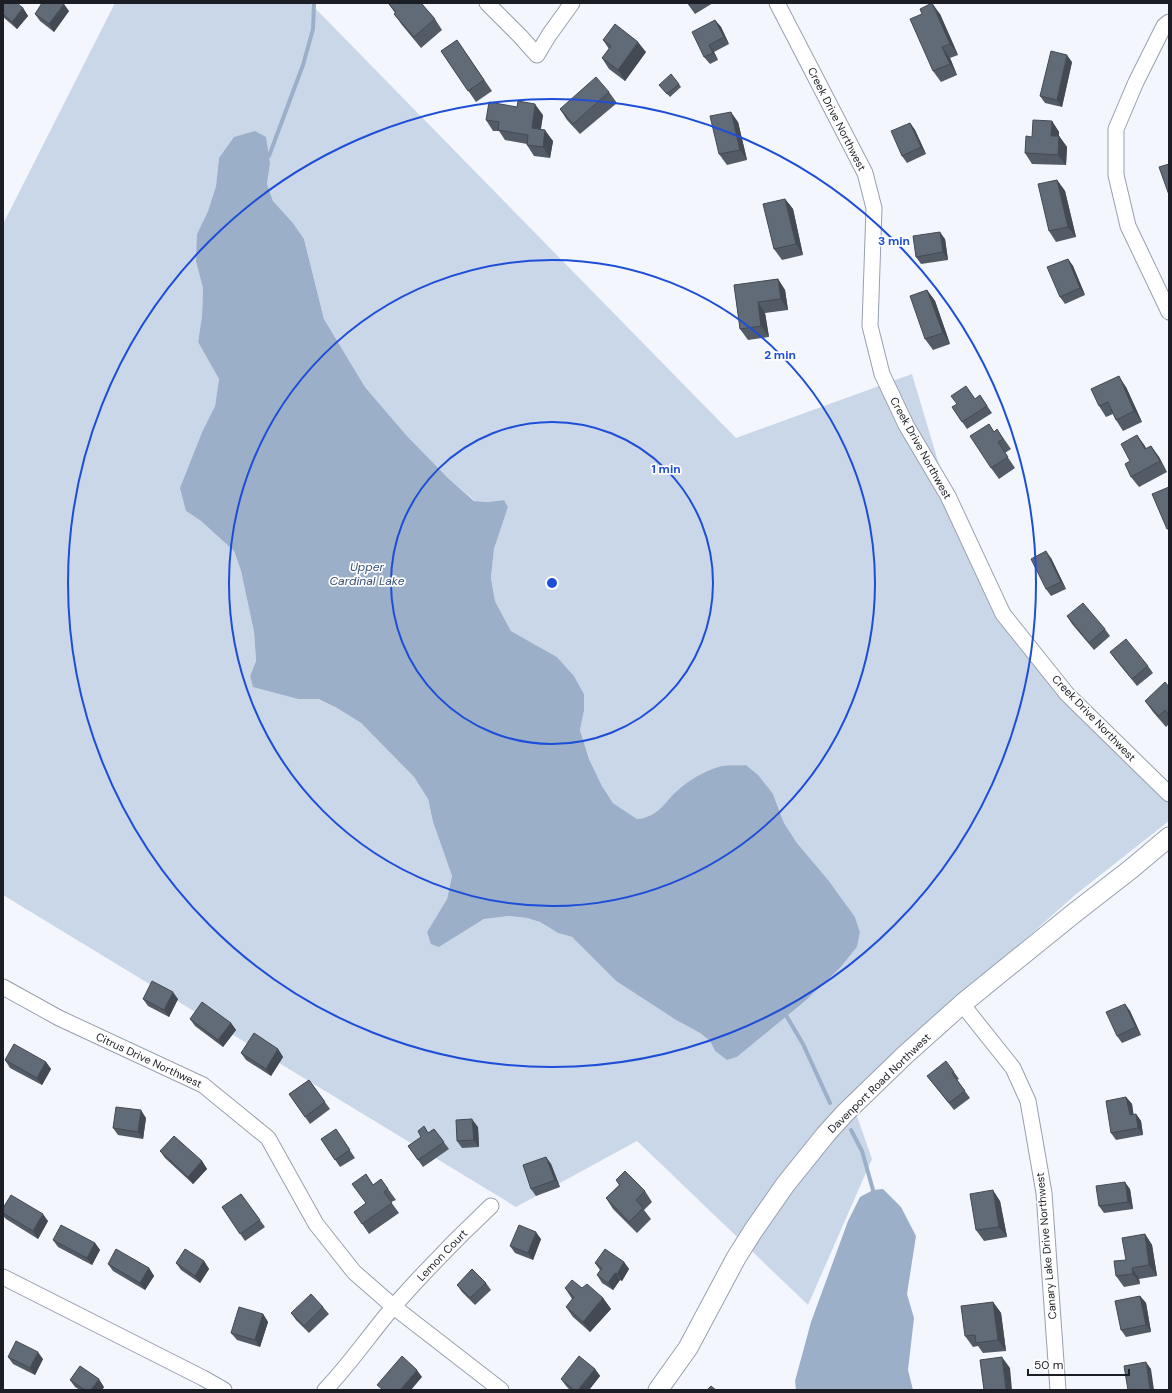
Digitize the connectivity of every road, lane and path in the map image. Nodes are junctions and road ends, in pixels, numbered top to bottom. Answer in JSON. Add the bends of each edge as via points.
{"nodes":[{"id":1,"x":487,"y":3,"type":"edge"},
{"id":2,"x":572,"y":3,"type":"edge"},
{"id":3,"x":777,"y":3,"type":"edge"},
{"id":4,"x":1169,"y":22,"type":"edge"},
{"id":5,"x":1169,"y":312,"type":"edge"},
{"id":6,"x":1169,"y":794,"type":"edge"},
{"id":7,"x":1169,"y":837,"type":"edge"},
{"id":8,"x":3,"y":987,"type":"edge"},
{"id":9,"x":962,"y":1004,"type":"junction"},
{"id":10,"x":491,"y":1206,"type":"dead end"},
{"id":11,"x":3,"y":1277,"type":"edge"},
{"id":12,"x":394,"y":1307,"type":"junction"},
{"id":13,"x":224,"y":1390,"type":"edge"},
{"id":14,"x":324,"y":1390,"type":"edge"},
{"id":15,"x":500,"y":1390,"type":"edge"},
{"id":16,"x":658,"y":1390,"type":"edge"},
{"id":17,"x":1058,"y":1390,"type":"edge"}],
"edges":[{"from":1,"to":2,"type":"street","via":[[537,55]]},
{"from":3,"to":6,"type":"street","name":"Creek Drive Northwest","via":[[866,173],[874,208],[870,326],[882,374],[906,424],[948,496],[1003,614],[1067,694]]},
{"from":4,"to":5,"type":"street","via":[[1164,26],[1136,82],[1116,129],[1116,174],[1128,226]]},
{"from":7,"to":9,"type":"street","name":"Davenport Road Northwest"},
{"from":8,"to":12,"type":"street","name":"Citrus Drive Northwest","via":[[59,1018],[203,1085],[268,1138],[316,1224],[354,1272]]},
{"from":9,"to":16,"type":"street","name":"Davenport Road Northwest","via":[[845,1113],[785,1185],[736,1258],[688,1348]]},
{"from":9,"to":17,"type":"street","name":"Canary Lake Drive Northwest","via":[[1013,1068],[1028,1102],[1044,1193]]},
{"from":10,"to":12,"type":"street","name":"Lemon Court","via":[[449,1246]]},
{"from":11,"to":13,"type":"street"},
{"from":12,"to":14,"type":"street"},
{"from":12,"to":15,"type":"street","name":"Citrus Drive Northwest"}]}
